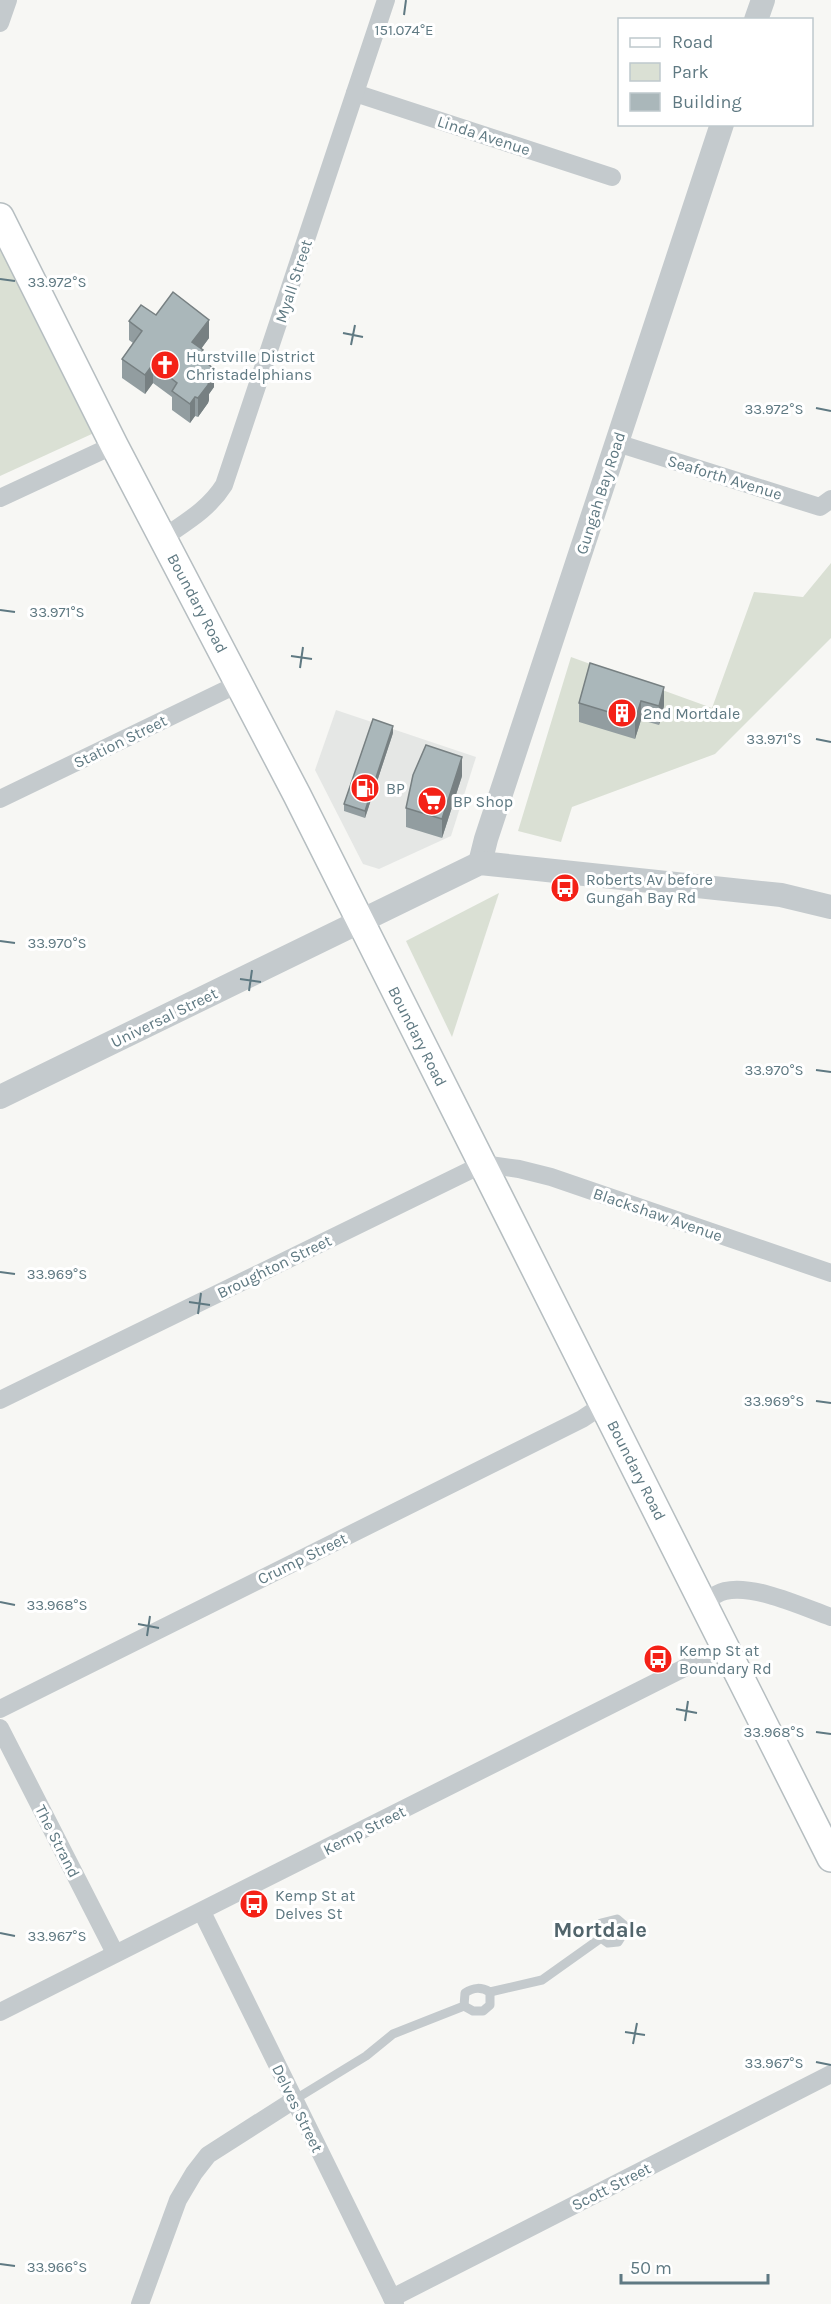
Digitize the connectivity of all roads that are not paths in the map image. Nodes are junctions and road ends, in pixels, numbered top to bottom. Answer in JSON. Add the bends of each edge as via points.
{"nodes":[{"id":1,"x":8,"y":0,"type":"edge"},
{"id":2,"x":386,"y":0,"type":"edge"},
{"id":3,"x":763,"y":0,"type":"edge"},
{"id":4,"x":757,"y":18,"type":"edge"},
{"id":5,"x":0,"y":23,"type":"edge"},
{"id":6,"x":356,"y":93,"type":"junction"},
{"id":7,"x":721,"y":126,"type":"edge"},
{"id":8,"x":612,"y":177,"type":"dead end"},
{"id":9,"x":0,"y":217,"type":"edge"},
{"id":10,"x":617,"y":443,"type":"junction"},
{"id":11,"x":114,"y":445,"type":"junction"},
{"id":12,"x":0,"y":498,"type":"edge"},
{"id":13,"x":831,"y":500,"type":"edge"},
{"id":14,"x":164,"y":537,"type":"junction"},
{"id":15,"x":240,"y":683,"type":"junction"},
{"id":16,"x":0,"y":799,"type":"edge"},
{"id":17,"x":480,"y":863,"type":"junction"},
{"id":18,"x":830,"y":904,"type":"edge"},
{"id":19,"x":360,"y":921,"type":"junction"},
{"id":20,"x":0,"y":1097,"type":"edge"},
{"id":21,"x":483,"y":1164,"type":"junction"},
{"id":22,"x":831,"y":1273,"type":"edge"},
{"id":23,"x":0,"y":1400,"type":"edge"},
{"id":24,"x":603,"y":1405,"type":"junction"},
{"id":25,"x":704,"y":1602,"type":"junction"},
{"id":26,"x":831,"y":1617,"type":"edge"},
{"id":27,"x":726,"y":1647,"type":"junction"},
{"id":28,"x":0,"y":1709,"type":"edge"},
{"id":29,"x":0,"y":1728,"type":"edge"},
{"id":30,"x":831,"y":1858,"type":"edge"},
{"id":31,"x":201,"y":1912,"type":"junction"},
{"id":32,"x":601,"y":1938,"type":"dead end"},
{"id":33,"x":115,"y":1953,"type":"junction"},
{"id":34,"x":490,"y":1992,"type":"junction"},
{"id":35,"x":464,"y":2006,"type":"junction"},
{"id":36,"x":0,"y":2012,"type":"edge"},
{"id":37,"x":831,"y":2073,"type":"edge"},
{"id":38,"x":294,"y":2100,"type":"junction"},
{"id":39,"x":393,"y":2301,"type":"edge"},
{"id":40,"x":140,"y":2304,"type":"edge"}],
"edges":[{"from":1,"to":5,"type":"street"},
{"from":2,"to":6,"type":"street","name":"Myall Street"},
{"from":3,"to":4,"type":"street"},
{"from":6,"to":8,"type":"street","name":"Linda Avenue"},
{"from":6,"to":14,"type":"street","name":"Myall Street","via":[[224,485],[200,513]]},
{"from":7,"to":10,"type":"street","name":"Gungah Bay Road"},
{"from":9,"to":11,"type":"main road","name":"Boundary Road"},
{"from":10,"to":13,"type":"street","name":"Seaforth Avenue","via":[[820,507]]},
{"from":10,"to":17,"type":"street","name":"Gungah Bay Road"},
{"from":11,"to":12,"type":"street"},
{"from":11,"to":14,"type":"main road","name":"Boundary Road"},
{"from":14,"to":15,"type":"main road","name":"Boundary Road"},
{"from":15,"to":16,"type":"street","name":"Station Street"},
{"from":15,"to":19,"type":"main road","name":"Boundary Road"},
{"from":17,"to":18,"type":"street","via":[[781,895]]},
{"from":17,"to":19,"type":"street","name":"Universal Street"},
{"from":19,"to":20,"type":"street","name":"Universal Street"},
{"from":19,"to":21,"type":"main road","name":"Boundary Road"},
{"from":21,"to":22,"type":"street","name":"Blackshaw Avenue","via":[[550,1177]]},
{"from":21,"to":23,"type":"street","name":"Broughton Street"},
{"from":21,"to":24,"type":"main road","name":"Boundary Road"},
{"from":24,"to":25,"type":"main road","name":"Boundary Road"},
{"from":24,"to":28,"type":"street","name":"Crump Street","via":[[582,1419]]},
{"from":25,"to":26,"type":"street","via":[[726,1591],[747,1591]]},
{"from":25,"to":27,"type":"main road","name":"Boundary Road"},
{"from":27,"to":30,"type":"main road","name":"Boundary Road"},
{"from":27,"to":31,"type":"street","name":"Kemp Street"},
{"from":29,"to":33,"type":"street","name":"The Strand"},
{"from":31,"to":33,"type":"street","name":"Kemp Street"},
{"from":31,"to":38,"type":"street","name":"Delves Street"},
{"from":32,"to":34,"type":"lane","via":[[542,1980]]},
{"from":33,"to":36,"type":"street","name":"Kemp Street"},
{"from":34,"to":35,"type":"lane","via":[[484,1988],[471,1989],[465,1993]]},
{"from":34,"to":35,"type":"lane","via":[[490,2004],[483,2011]]},
{"from":35,"to":38,"type":"lane","via":[[393,2034],[366,2056]]},
{"from":37,"to":39,"type":"street","name":"Scott Street"},
{"from":38,"to":39,"type":"street","name":"Delves Street"},
{"from":38,"to":40,"type":"street","via":[[208,2156],[194,2173],[178,2200]]}]}
